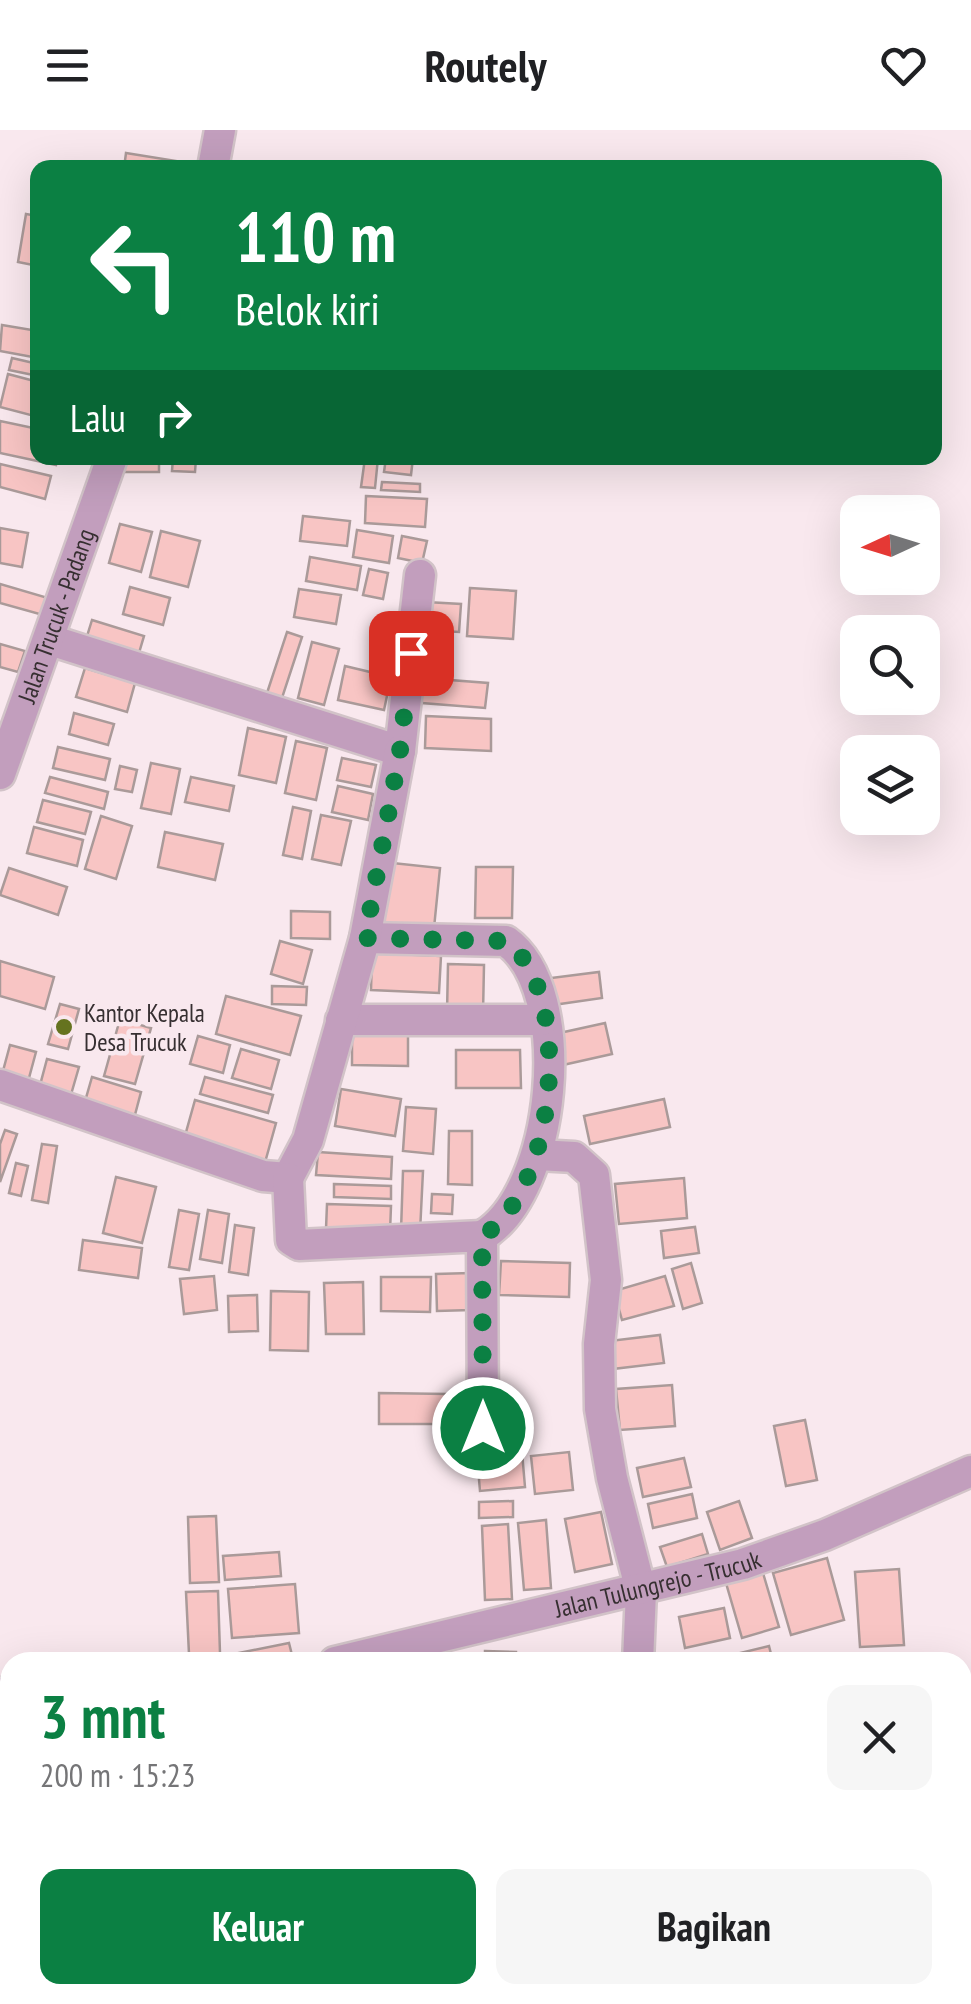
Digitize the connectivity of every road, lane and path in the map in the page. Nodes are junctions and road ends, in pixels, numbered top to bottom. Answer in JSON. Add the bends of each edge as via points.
{"nodes":[{"id":1,"x":220,"y":130,"type":"edge"},
{"id":2,"x":215,"y":160,"type":"edge"},
{"id":3,"x":110,"y":465,"type":"edge"},
{"id":4,"x":420,"y":574,"type":"dead end"},
{"id":5,"x":50,"y":640,"type":"junction"},
{"id":6,"x":400,"y":751,"type":"junction"},
{"id":7,"x":0,"y":774,"type":"edge"},
{"id":8,"x":365,"y":938,"type":"junction"},
{"id":9,"x":342,"y":1020,"type":"junction"},
{"id":10,"x":543,"y":1020,"type":"junction"},
{"id":11,"x":0,"y":1085,"type":"edge"},
{"id":12,"x":538,"y":1156,"type":"junction"},
{"id":13,"x":288,"y":1178,"type":"junction"},
{"id":14,"x":482,"y":1236,"type":"junction"},
{"id":15,"x":483,"y":1428,"type":"dead end"},
{"id":16,"x":971,"y":1471,"type":"edge"},
{"id":17,"x":641,"y":1591,"type":"junction"},
{"id":18,"x":446,"y":1650,"type":"edge"},
{"id":19,"x":638,"y":1652,"type":"edge"}],
"edges":[{"from":1,"to":2,"type":"street"},
{"from":3,"to":5,"type":"street","name":"Jalan Trucuk - Padang"},
{"from":4,"to":6,"type":"street"},
{"from":5,"to":6,"type":"street"},
{"from":5,"to":7,"type":"street","name":"Jalan Trucuk - Padang"},
{"from":6,"to":8,"type":"street"},
{"from":8,"to":9,"type":"street"},
{"from":8,"to":10,"type":"street","via":[[506,941],[529,963]]},
{"from":9,"to":10,"type":"street"},
{"from":9,"to":13,"type":"street","via":[[308,1140]]},
{"from":10,"to":12,"type":"street","via":[[548,1113]]},
{"from":11,"to":13,"type":"street","via":[[245,1170]]},
{"from":12,"to":14,"type":"street","via":[[501,1220]]},
{"from":12,"to":17,"type":"street","via":[[574,1157],[594,1176],[606,1280],[600,1409]]},
{"from":13,"to":14,"type":"street","via":[[288,1228],[298,1245]]},
{"from":14,"to":15,"type":"street"},
{"from":16,"to":17,"type":"street","name":"Jalan Tulungrejo - Trucuk","via":[[825,1535]]},
{"from":17,"to":18,"type":"street","name":"Jalan Tulungrejo - Trucuk"},
{"from":17,"to":19,"type":"street"}]}
